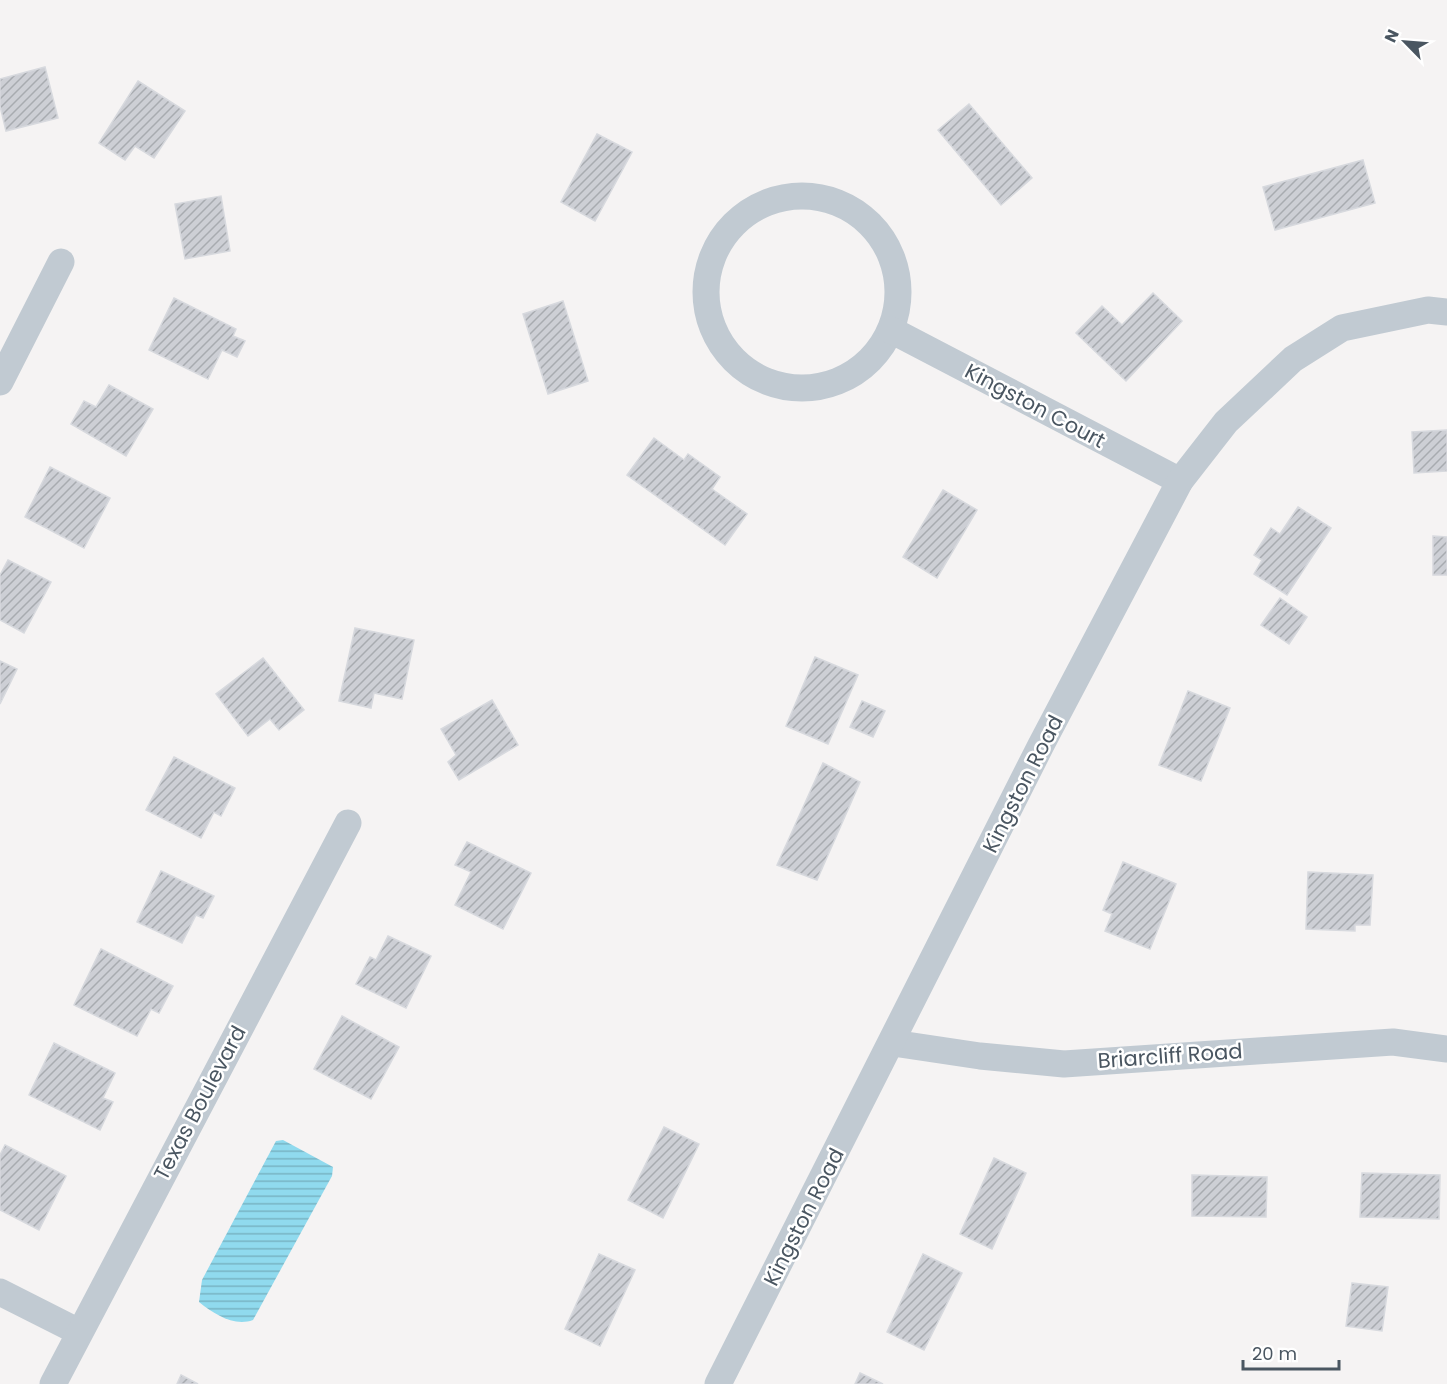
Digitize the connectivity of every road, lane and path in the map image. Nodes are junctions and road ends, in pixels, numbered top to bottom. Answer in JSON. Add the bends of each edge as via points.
{"nodes":[{"id":1,"x":61,"y":262,"type":"dead end"},
{"id":2,"x":1447,"y":312,"type":"edge"},
{"id":3,"x":891,"y":330,"type":"junction"},
{"id":4,"x":0,"y":382,"type":"edge"},
{"id":5,"x":1180,"y":481,"type":"junction"},
{"id":6,"x":348,"y":823,"type":"dead end"},
{"id":7,"x":893,"y":1042,"type":"junction"},
{"id":8,"x":1447,"y":1049,"type":"edge"},
{"id":9,"x":0,"y":1292,"type":"edge"},
{"id":10,"x":80,"y":1332,"type":"junction"},
{"id":11,"x":53,"y":1384,"type":"edge"},
{"id":12,"x":718,"y":1384,"type":"edge"}],
"edges":[{"from":1,"to":4,"type":"street"},
{"from":2,"to":5,"type":"street","name":"Kingston Road","via":[[1428,310],[1342,328],[1293,359],[1226,422]]},
{"from":3,"to":3,"type":"street","via":[[899,298],[895,264],[880,235],[856,212],[836,202],[793,195],[760,204],[734,223],[714,251],[705,283],[707,313],[718,342],[737,365],[763,382],[792,389],[823,387],[851,376],[875,356]]},
{"from":3,"to":5,"type":"street","name":"Kingston Court"},
{"from":5,"to":7,"type":"street","name":"Kingston Road","via":[[1041,745]]},
{"from":6,"to":10,"type":"street","name":"Texas Boulevard"},
{"from":7,"to":8,"type":"street","name":"Briarcliff Road","via":[[1064,1064],[1393,1042]]},
{"from":7,"to":12,"type":"street","name":"Kingston Road"},
{"from":9,"to":10,"type":"street"},
{"from":10,"to":11,"type":"street","name":"Texas Boulevard"}]}
